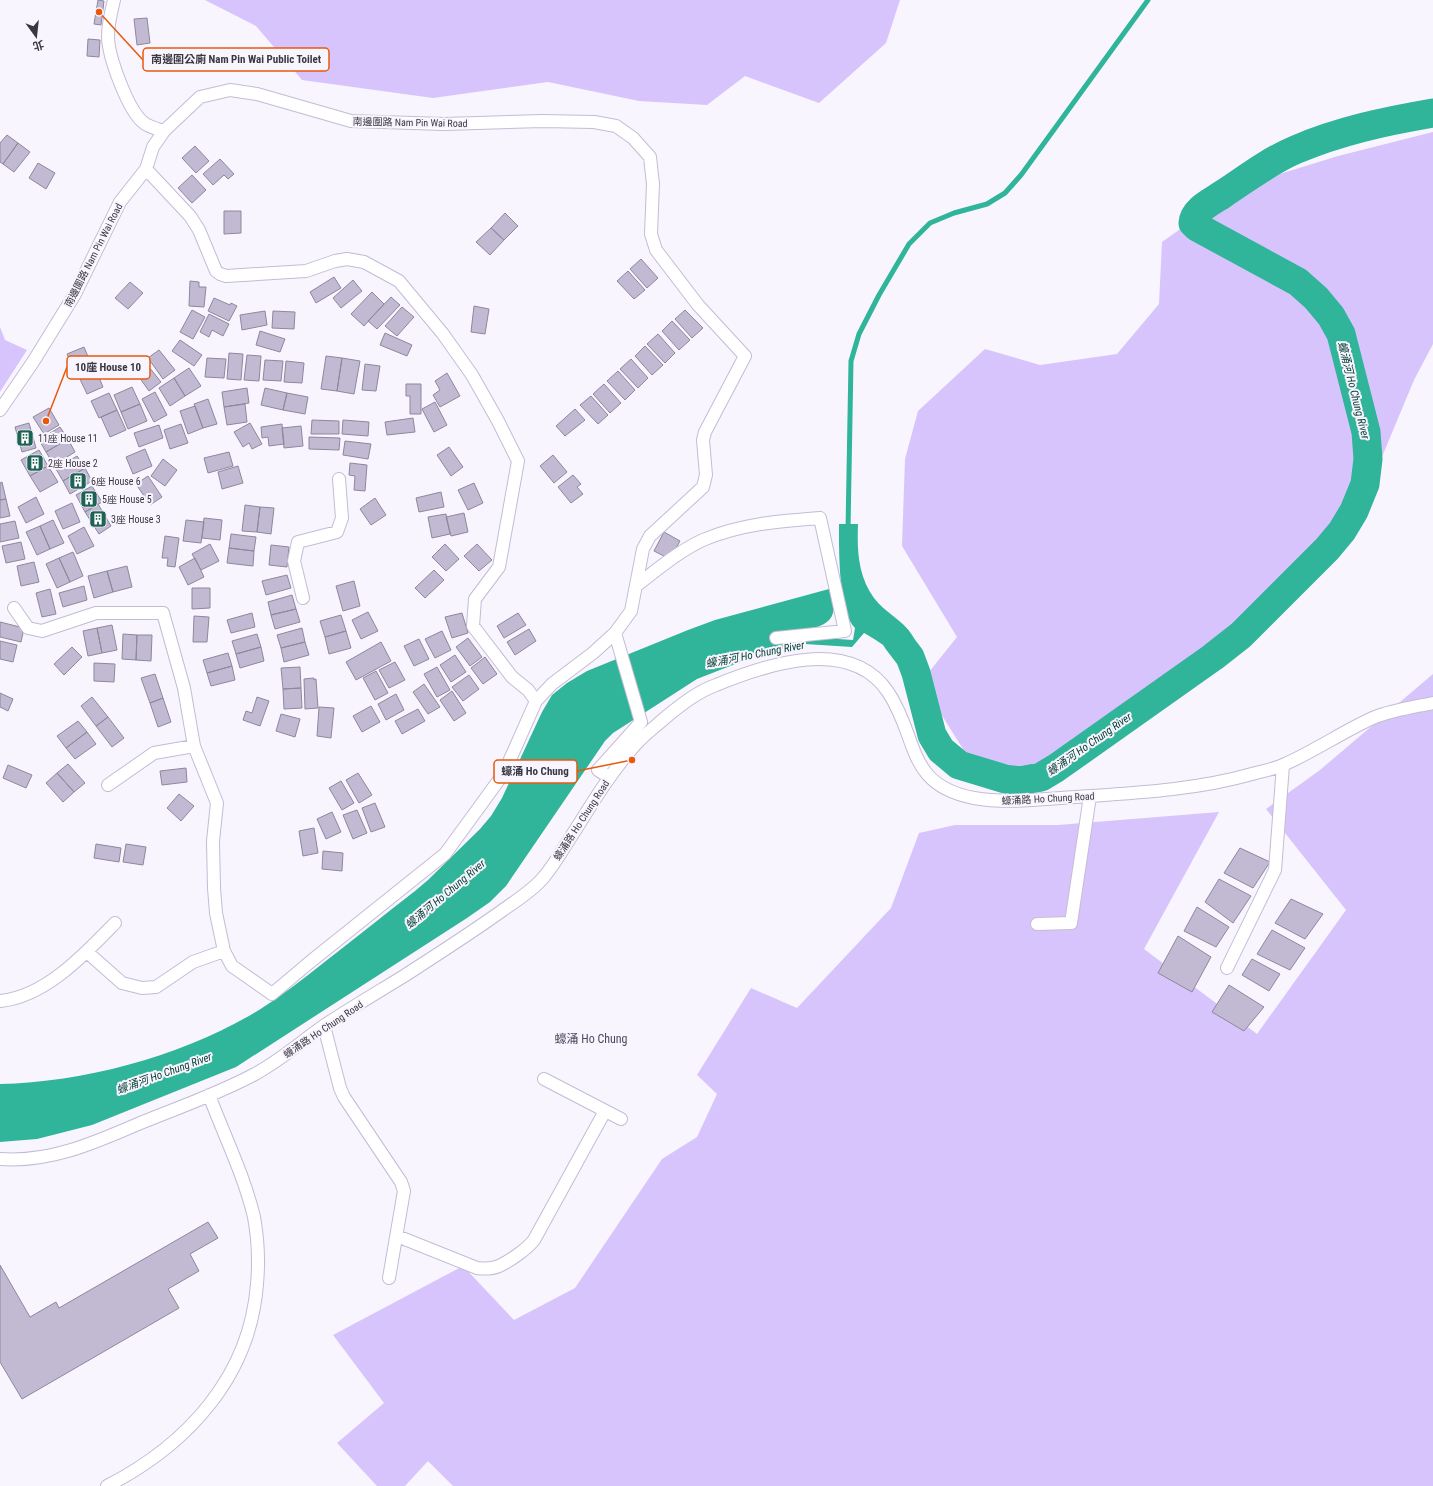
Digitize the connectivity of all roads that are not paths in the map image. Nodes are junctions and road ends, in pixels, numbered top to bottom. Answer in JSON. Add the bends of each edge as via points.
{"nodes":[{"id":1,"x":114,"y":0,"type":"edge"},
{"id":2,"x":164,"y":131,"type":"junction"},
{"id":3,"x":146,"y":169,"type":"junction"},
{"id":4,"x":0,"y":410,"type":"edge"},
{"id":5,"x":339,"y":480,"type":"dead end"},
{"id":6,"x":637,"y":585,"type":"junction"},
{"id":7,"x":302,"y":598,"type":"dead end"},
{"id":8,"x":14,"y":608,"type":"dead end"},
{"id":9,"x":615,"y":633,"type":"junction"},
{"id":10,"x":776,"y":638,"type":"dead end"},
{"id":11,"x":536,"y":701,"type":"junction"},
{"id":12,"x":1433,"y":703,"type":"edge"},
{"id":13,"x":194,"y":746,"type":"junction"},
{"id":14,"x":1283,"y":765,"type":"junction"},
{"id":15,"x":609,"y":777,"type":"junction"},
{"id":16,"x":108,"y":785,"type":"dead end"},
{"id":17,"x":1090,"y":796,"type":"junction"},
{"id":18,"x":115,"y":923,"type":"dead end"},
{"id":19,"x":1038,"y":924,"type":"dead end"},
{"id":20,"x":224,"y":951,"type":"junction"},
{"id":21,"x":87,"y":952,"type":"junction"},
{"id":22,"x":1227,"y":968,"type":"dead end"},
{"id":23,"x":0,"y":1001,"type":"edge"},
{"id":24,"x":324,"y":1026,"type":"junction"},
{"id":25,"x":544,"y":1080,"type":"dead end"},
{"id":26,"x":208,"y":1095,"type":"junction"},
{"id":27,"x":604,"y":1110,"type":"junction"},
{"id":28,"x":622,"y":1119,"type":"dead end"},
{"id":29,"x":0,"y":1159,"type":"edge"},
{"id":30,"x":397,"y":1236,"type":"junction"},
{"id":31,"x":389,"y":1278,"type":"dead end"},
{"id":32,"x":107,"y":1486,"type":"edge"}],
"edges":[{"from":1,"to":2,"type":"street","via":[[108,38],[122,86],[133,109],[144,123]]},
{"from":2,"to":3,"type":"street","name":"南邊圍路 Nam Pin Wai Road","via":[[153,147]]},
{"from":2,"to":6,"type":"street","name":"南邊圍路 Nam Pin Wai Road","via":[[200,97],[230,90],[257,94],[351,121],[444,124],[594,122],[616,126],[633,138],[650,157],[653,184],[651,234],[656,250],[698,305],[745,356],[705,432],[703,440],[706,475],[703,487],[650,536],[643,549]]},
{"from":3,"to":4,"type":"street","name":"南邊圍路 Nam Pin Wai Road","via":[[120,202],[75,294]]},
{"from":3,"to":11,"type":"street","via":[[190,216],[199,230],[216,271],[220,274],[226,276],[286,273],[306,271],[347,259],[364,262],[399,281],[443,334],[472,375],[518,461],[499,567],[475,599],[473,626],[512,676]]},
{"from":5,"to":7,"type":"street","via":[[342,518],[337,532],[298,542],[294,561]]},
{"from":6,"to":9,"type":"street","via":[[631,611]]},
{"from":6,"to":10,"type":"street","via":[[678,554],[727,531],[820,518],[845,631]]},
{"from":8,"to":13,"type":"street","via":[[28,628],[42,631],[96,613],[163,613],[184,688]]},
{"from":9,"to":11,"type":"street","via":[[552,684]]},
{"from":9,"to":15,"type":"street","via":[[641,722],[598,770]]},
{"from":11,"to":20,"type":"street","via":[[504,773],[445,854],[272,994],[232,966]]},
{"from":12,"to":14,"type":"street","name":"蠔涌路 Ho Chung Road","via":[[1376,717]]},
{"from":13,"to":16,"type":"street","via":[[154,752]]},
{"from":13,"to":20,"type":"street","via":[[217,803],[213,841],[214,888],[216,914]]},
{"from":14,"to":17,"type":"street","name":"蠔涌路 Ho Chung Road","via":[[1230,780],[1170,789]]},
{"from":14,"to":22,"type":"street","via":[[1275,870]]},
{"from":15,"to":17,"type":"street","name":"蠔涌路 Ho Chung Road","via":[[648,732],[700,692],[762,669],[792,661],[818,659],[858,666],[874,676],[887,690],[925,771],[934,782],[947,789],[972,797],[999,800]]},
{"from":15,"to":24,"type":"street","name":"蠔涌路 Ho Chung Road","via":[[555,862],[527,893],[464,938]]},
{"from":17,"to":19,"type":"street","via":[[1071,923]]},
{"from":18,"to":21,"type":"street"},
{"from":20,"to":21,"type":"street","via":[[193,962],[156,987],[142,988],[122,983]]},
{"from":21,"to":23,"type":"street","via":[[55,978],[35,990],[13,1000]]},
{"from":24,"to":26,"type":"street","name":"蠔涌路 Ho Chung Road","via":[[271,1065]]},
{"from":24,"to":30,"type":"street","via":[[344,1097],[401,1182],[404,1191]]},
{"from":25,"to":27,"type":"street"},
{"from":26,"to":29,"type":"street","name":"蠔涌路 Ho Chung Road","via":[[113,1135],[61,1153],[27,1160]]},
{"from":26,"to":32,"type":"street","via":[[244,1185],[254,1218],[258,1272],[251,1323],[227,1379],[199,1418],[164,1450],[129,1475]]},
{"from":27,"to":28,"type":"street"},
{"from":27,"to":30,"type":"street","via":[[530,1246],[498,1267],[477,1268]]},
{"from":30,"to":31,"type":"street"}]}
